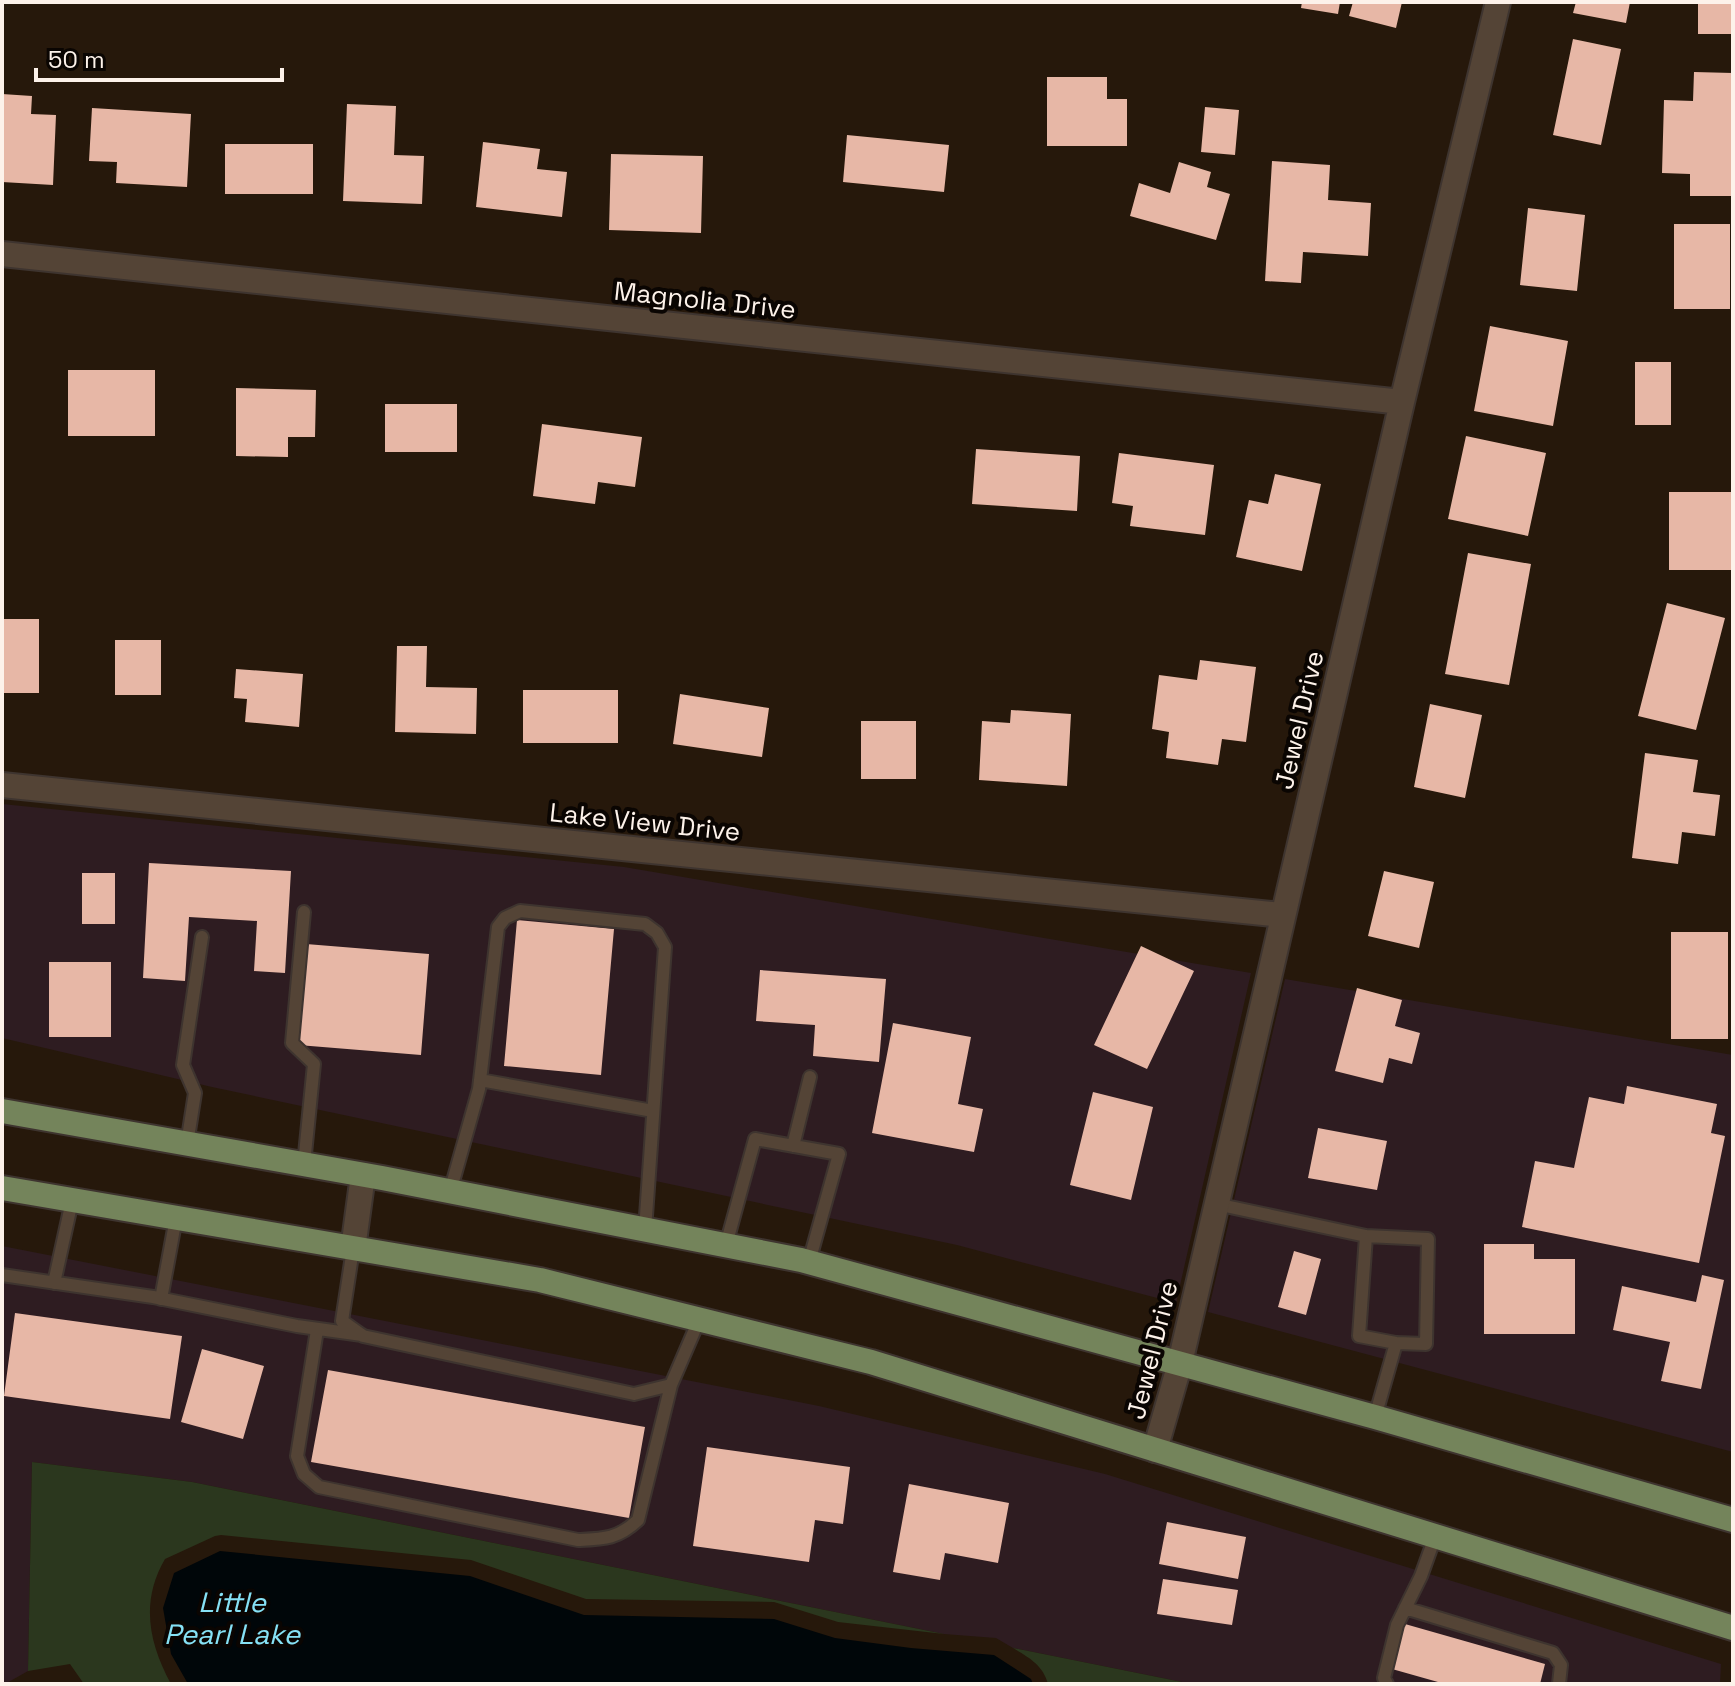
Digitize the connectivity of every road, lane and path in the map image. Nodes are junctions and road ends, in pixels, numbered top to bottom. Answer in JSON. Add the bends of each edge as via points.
{"nodes":[{"id":1,"x":1498,"y":2,"type":"edge"},
{"id":2,"x":2,"y":254,"type":"edge"},
{"id":3,"x":1402,"y":402,"type":"junction"},
{"id":4,"x":2,"y":785,"type":"edge"},
{"id":5,"x":304,"y":912,"type":"dead end"},
{"id":6,"x":1282,"y":915,"type":"junction"},
{"id":7,"x":202,"y":937,"type":"dead end"},
{"id":8,"x":810,"y":1077,"type":"dead end"},
{"id":9,"x":480,"y":1080,"type":"junction"},
{"id":10,"x":2,"y":1111,"type":"edge"},
{"id":11,"x":653,"y":1111,"type":"junction"},
{"id":12,"x":187,"y":1144,"type":"junction"},
{"id":13,"x":793,"y":1146,"type":"junction"},
{"id":14,"x":304,"y":1164,"type":"junction"},
{"id":15,"x":363,"y":1175,"type":"junction"},
{"id":16,"x":2,"y":1188,"type":"edge"},
{"id":17,"x":450,"y":1192,"type":"junction"},
{"id":18,"x":72,"y":1201,"type":"junction"},
{"id":19,"x":1216,"y":1204,"type":"junction"},
{"id":20,"x":176,"y":1218,"type":"junction"},
{"id":21,"x":645,"y":1230,"type":"junction"},
{"id":22,"x":1366,"y":1236,"type":"junction"},
{"id":23,"x":726,"y":1245,"type":"junction"},
{"id":24,"x":353,"y":1249,"type":"junction"},
{"id":25,"x":809,"y":1262,"type":"junction"},
{"id":26,"x":2,"y":1275,"type":"edge"},
{"id":27,"x":54,"y":1283,"type":"junction"},
{"id":28,"x":161,"y":1299,"type":"junction"},
{"id":29,"x":699,"y":1320,"type":"junction"},
{"id":30,"x":317,"y":1330,"type":"junction"},
{"id":31,"x":363,"y":1336,"type":"junction"},
{"id":32,"x":1396,"y":1343,"type":"junction"},
{"id":33,"x":1180,"y":1363,"type":"junction"},
{"id":34,"x":671,"y":1385,"type":"junction"},
{"id":35,"x":1375,"y":1417,"type":"junction"},
{"id":36,"x":1155,"y":1450,"type":"junction"},
{"id":37,"x":1733,"y":1520,"type":"edge"},
{"id":38,"x":1435,"y":1537,"type":"junction"},
{"id":39,"x":1405,"y":1608,"type":"junction"},
{"id":40,"x":1733,"y":1628,"type":"edge"},
{"id":41,"x":1387,"y":1684,"type":"edge"},
{"id":42,"x":1559,"y":1684,"type":"edge"}],
"edges":[{"from":1,"to":3,"type":"street","name":"Jewel Drive"},
{"from":2,"to":3,"type":"street","name":"Magnolia Drive"},
{"from":3,"to":6,"type":"street","name":"Jewel Drive"},
{"from":4,"to":6,"type":"street","name":"Lake View Drive"},
{"from":5,"to":14,"type":"lane","via":[[292,1043],[314,1064]]},
{"from":6,"to":19,"type":"street","name":"Jewel Drive"},
{"from":7,"to":12,"type":"lane","via":[[183,1065],[195,1093]]},
{"from":8,"to":13,"type":"lane"},
{"from":9,"to":11,"type":"lane"},
{"from":9,"to":11,"type":"lane","via":[[498,927],[505,918],[520,911],[645,924],[665,947]]},
{"from":9,"to":17,"type":"lane"},
{"from":10,"to":12,"type":"main road"},
{"from":11,"to":21,"type":"lane"},
{"from":12,"to":14,"type":"main road"},
{"from":13,"to":23,"type":"lane","via":[[755,1139]]},
{"from":13,"to":25,"type":"lane","via":[[839,1154]]},
{"from":14,"to":15,"type":"main road"},
{"from":15,"to":17,"type":"main road"},
{"from":15,"to":24,"type":"street"},
{"from":16,"to":18,"type":"main road"},
{"from":17,"to":21,"type":"main road"},
{"from":18,"to":20,"type":"main road"},
{"from":18,"to":27,"type":"lane"},
{"from":19,"to":22,"type":"lane"},
{"from":19,"to":33,"type":"street","name":"Jewel Drive"},
{"from":20,"to":24,"type":"main road"},
{"from":20,"to":28,"type":"lane"},
{"from":21,"to":23,"type":"main road"},
{"from":22,"to":32,"type":"lane","via":[[1359,1336]]},
{"from":22,"to":32,"type":"lane","via":[[1428,1239],[1426,1344]]},
{"from":23,"to":25,"type":"main road"},
{"from":24,"to":29,"type":"main road","via":[[540,1280]]},
{"from":24,"to":31,"type":"lane","via":[[342,1321]]},
{"from":25,"to":33,"type":"main road"},
{"from":26,"to":27,"type":"lane"},
{"from":27,"to":28,"type":"lane"},
{"from":28,"to":30,"type":"lane"},
{"from":29,"to":34,"type":"lane"},
{"from":29,"to":36,"type":"main road","via":[[871,1362]]},
{"from":30,"to":31,"type":"lane"},
{"from":30,"to":34,"type":"lane","via":[[297,1456],[304,1474],[319,1487],[578,1540],[606,1539],[638,1520]]},
{"from":31,"to":34,"type":"lane","via":[[634,1394]]},
{"from":32,"to":35,"type":"lane"},
{"from":33,"to":35,"type":"main road"},
{"from":33,"to":36,"type":"street","name":"Jewel Drive"},
{"from":35,"to":37,"type":"main road"},
{"from":36,"to":38,"type":"main road"},
{"from":38,"to":39,"type":"lane"},
{"from":38,"to":40,"type":"main road"},
{"from":39,"to":41,"type":"lane","via":[[1387,1664]]},
{"from":39,"to":42,"type":"lane","via":[[1553,1653],[1561,1665]]}]}
